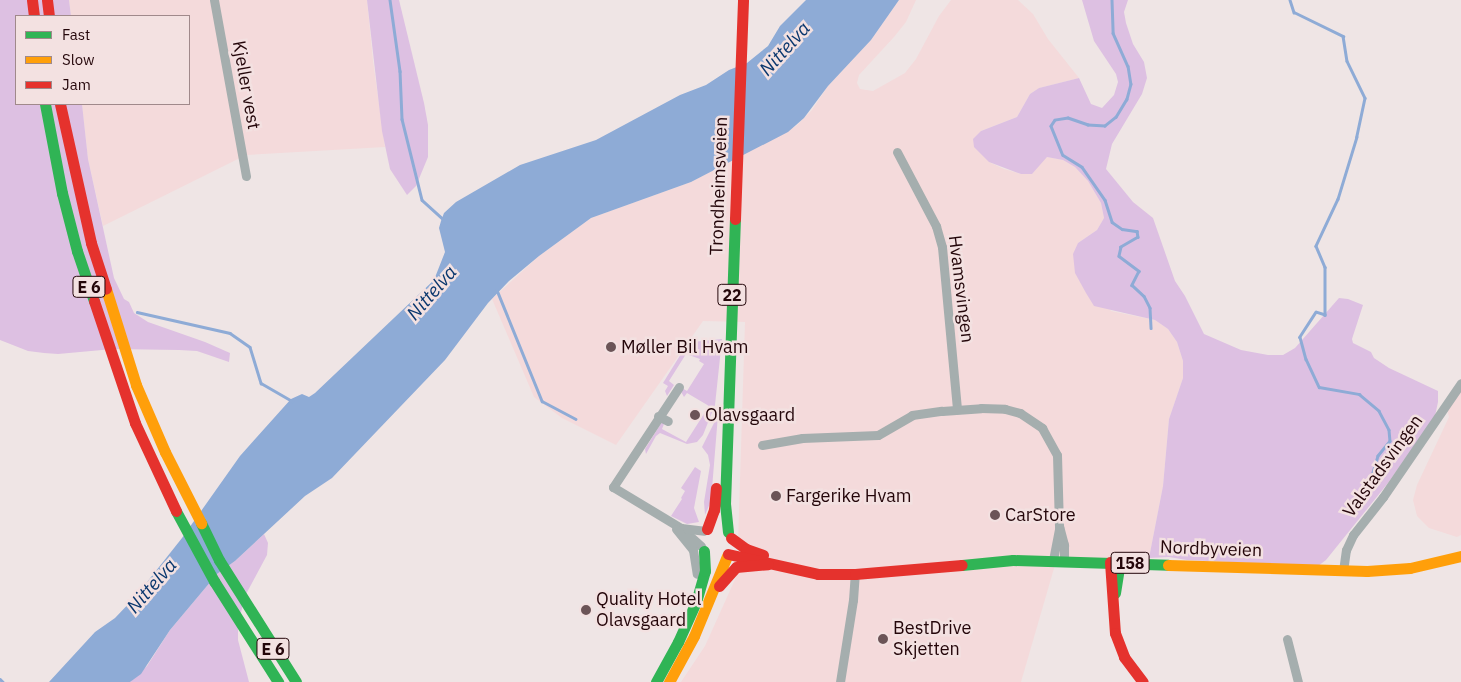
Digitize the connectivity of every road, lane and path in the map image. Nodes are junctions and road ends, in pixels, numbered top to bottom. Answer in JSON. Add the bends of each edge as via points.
{"nodes":[{"id":1,"x":32,"y":0,"type":"edge"},
{"id":2,"x":47,"y":0,"type":"edge"},
{"id":3,"x":214,"y":0,"type":"edge"},
{"id":4,"x":745,"y":0,"type":"edge"},
{"id":5,"x":34,"y":15,"type":"edge"},
{"id":6,"x":49,"y":15,"type":"edge"},
{"id":7,"x":45,"y":105,"type":"edge"},
{"id":8,"x":60,"y":105,"type":"edge"},
{"id":9,"x":897,"y":152,"type":"dead end"},
{"id":10,"x":246,"y":176,"type":"dead end"},
{"id":11,"x":729,"y":361,"type":"junction"},
{"id":12,"x":1461,"y":383,"type":"edge"},
{"id":13,"x":678,"y":387,"type":"dead end"},
{"id":14,"x":673,"y":395,"type":"junction"},
{"id":15,"x":682,"y":400,"type":"dead end"},
{"id":16,"x":957,"y":409,"type":"junction"},
{"id":17,"x":658,"y":416,"type":"junction"},
{"id":18,"x":668,"y":422,"type":"dead end"},
{"id":19,"x":762,"y":445,"type":"dead end"},
{"id":20,"x":671,"y":523,"type":"junction"},
{"id":21,"x":681,"y":528,"type":"junction"},
{"id":22,"x":705,"y":530,"type":"junction"},
{"id":23,"x":729,"y":535,"type":"junction"},
{"id":24,"x":702,"y":548,"type":"junction"},
{"id":25,"x":728,"y":555,"type":"junction"},
{"id":26,"x":1461,"y":556,"type":"edge"},
{"id":27,"x":1058,"y":560,"type":"junction"},
{"id":28,"x":1115,"y":562,"type":"junction"},
{"id":29,"x":768,"y":564,"type":"junction"},
{"id":30,"x":1343,"y":571,"type":"junction"},
{"id":31,"x":839,"y":574,"type":"junction"},
{"id":32,"x":855,"y":574,"type":"junction"},
{"id":33,"x":702,"y":603,"type":"junction"},
{"id":34,"x":1287,"y":639,"type":"dead end"},
{"id":35,"x":277,"y":682,"type":"edge"},
{"id":36,"x":296,"y":682,"type":"edge"},
{"id":37,"x":656,"y":682,"type":"edge"},
{"id":38,"x":669,"y":682,"type":"edge"},
{"id":39,"x":840,"y":682,"type":"edge"},
{"id":40,"x":1143,"y":682,"type":"edge"},
{"id":41,"x":1298,"y":682,"type":"edge"}],
"edges":[{"from":1,"to":5,"type":"main road"},
{"from":2,"to":6,"type":"main road"},
{"from":3,"to":10,"type":"street","name":"Kjeller vest"},
{"from":4,"to":11,"type":"main road","name":"Trondheimsveien","number":"22"},
{"from":7,"to":35,"type":"main road","number":"E 6","via":[[77,251],[135,423],[200,556]]},
{"from":8,"to":36,"type":"main road","number":"E 6","via":[[77,188],[108,300],[136,384],[165,452],[219,560]]},
{"from":9,"to":16,"type":"street","name":"Hvamsvingen","via":[[936,226],[942,247]]},
{"from":11,"to":22,"type":"main road","name":"Trondheimsveien","number":"22","via":[[720,415],[714,505]]},
{"from":11,"to":23,"type":"main road","name":"Trondheimsveien","number":"22","via":[[725,511]]},
{"from":12,"to":30,"type":"street","name":"Valstadsvingen","via":[[1353,535],[1344,556]]},
{"from":13,"to":14,"type":"street"},
{"from":14,"to":15,"type":"street"},
{"from":14,"to":17,"type":"street"},
{"from":16,"to":19,"type":"street","via":[[912,415],[878,435],[802,438]]},
{"from":16,"to":27,"type":"street","via":[[1005,409],[1027,417],[1042,428],[1057,455],[1060,526],[1064,544]]},
{"from":17,"to":18,"type":"street"},
{"from":17,"to":20,"type":"street","via":[[613,487]]},
{"from":20,"to":21,"type":"street"},
{"from":20,"to":33,"type":"street","via":[[695,555]]},
{"from":21,"to":22,"type":"street"},
{"from":21,"to":24,"type":"street"},
{"from":22,"to":23,"type":"main road","via":[[716,528]]},
{"from":22,"to":24,"type":"main road","number":"22"},
{"from":23,"to":25,"type":"main road","number":"22","via":[[732,549]]},
{"from":23,"to":31,"type":"main road","name":"Nordbyveien","number":"158","via":[[751,552]]},
{"from":24,"to":25,"type":"main road","via":[[715,557]]},
{"from":24,"to":33,"type":"main road","number":"22","via":[[705,571]]},
{"from":25,"to":29,"type":"main road","name":"Nordbyveien","number":"158"},
{"from":25,"to":33,"type":"main road","number":"22"},
{"from":26,"to":30,"type":"main road","name":"Nordbyveien","number":"158","via":[[1410,568]]},
{"from":27,"to":28,"type":"main road","name":"Nordbyveien","number":"158"},
{"from":27,"to":32,"type":"main road","name":"Nordbyveien","number":"158","via":[[978,561]]},
{"from":28,"to":30,"type":"main road","name":"Nordbyveien","number":"158"},
{"from":28,"to":40,"type":"main road","via":[[1113,625],[1120,649]]},
{"from":29,"to":31,"type":"main road","name":"Nordbyveien","number":"158","via":[[818,574]]},
{"from":29,"to":33,"type":"main road","number":"22","via":[[742,565],[732,569]]},
{"from":31,"to":32,"type":"main road","name":"Nordbyveien","number":"158"},
{"from":32,"to":39,"type":"street"},
{"from":33,"to":37,"type":"main road","number":"22"},
{"from":33,"to":38,"type":"main road","number":"22","via":[[688,649]]},
{"from":34,"to":41,"type":"street"}]}
